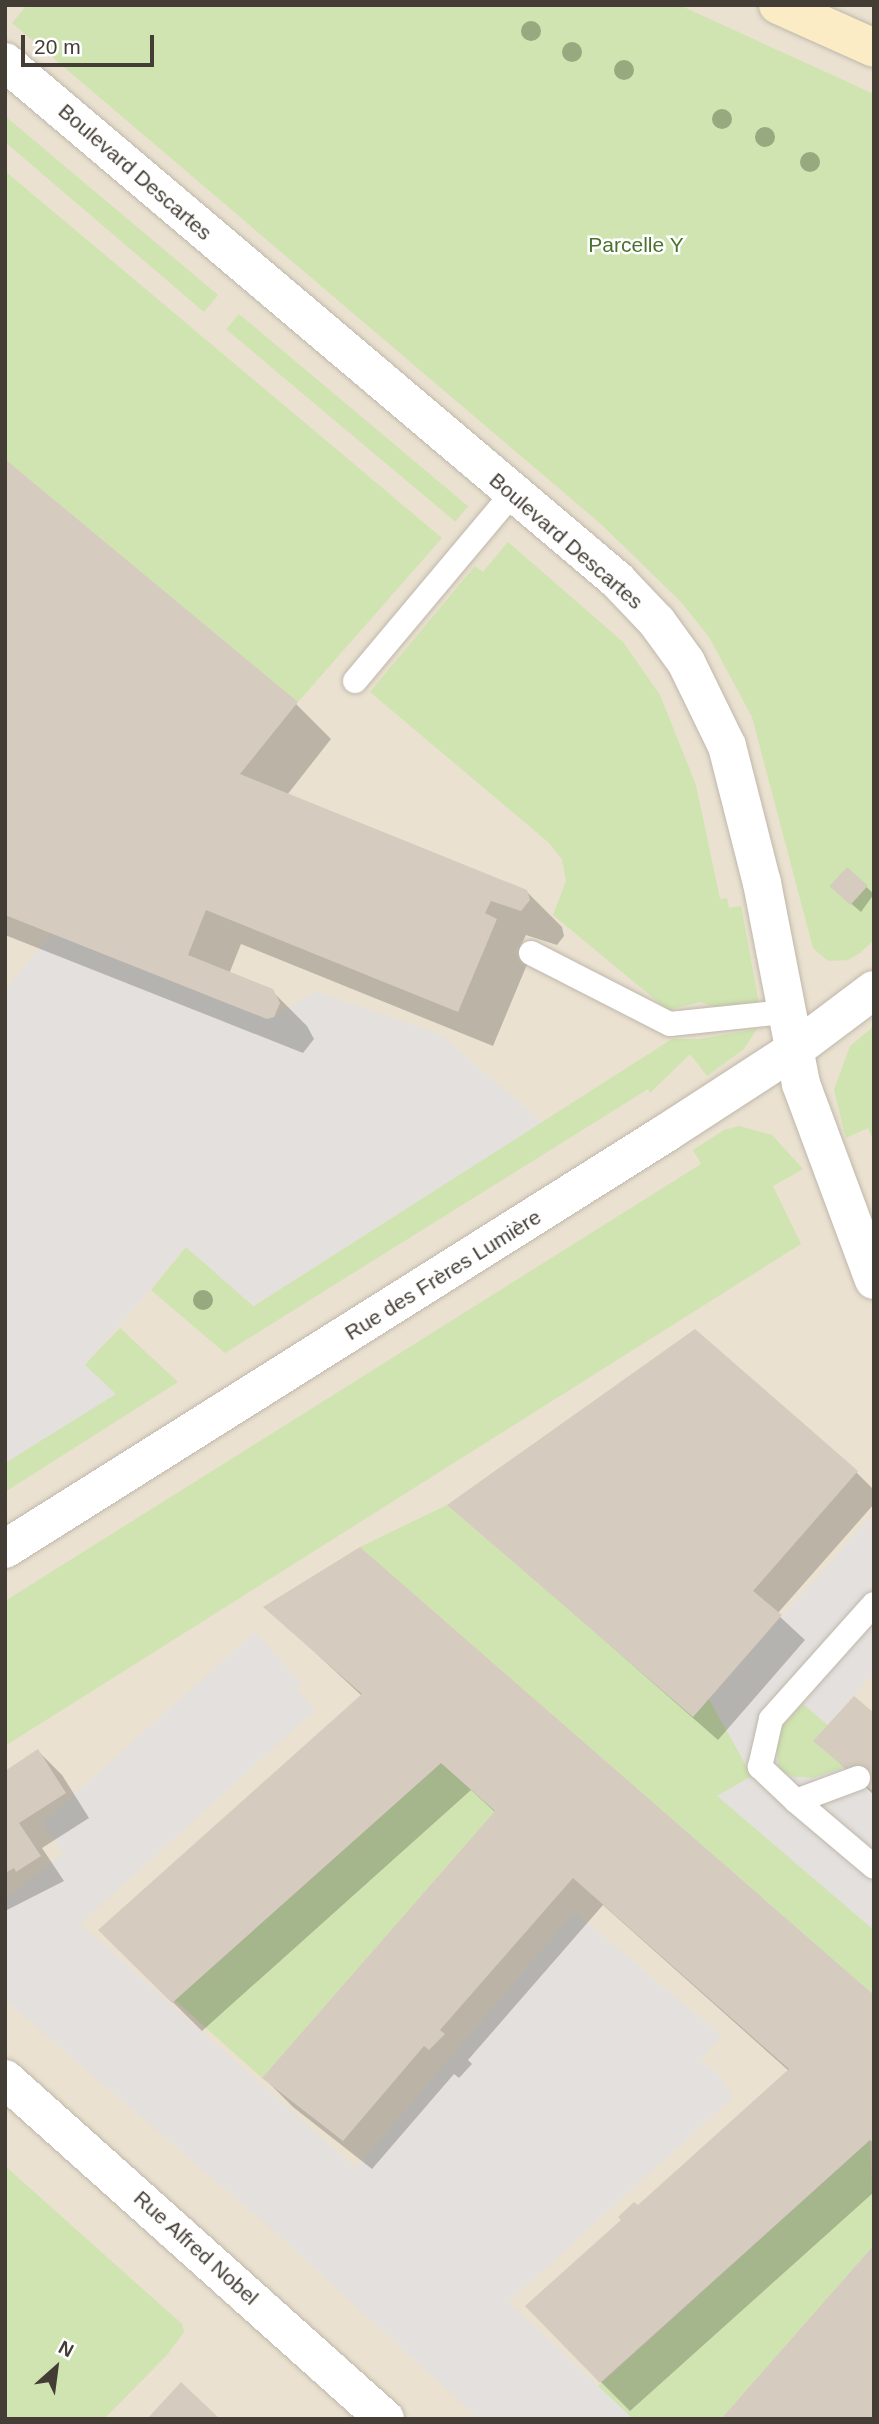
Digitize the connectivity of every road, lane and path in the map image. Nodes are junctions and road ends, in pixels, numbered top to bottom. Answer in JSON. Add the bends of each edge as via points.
{"nodes":[{"id":1,"x":778,"y":5,"type":"edge"},
{"id":2,"x":874,"y":48,"type":"edge"},
{"id":3,"x":5,"y":62,"type":"edge"},
{"id":4,"x":513,"y":493,"type":"junction"},
{"id":5,"x":355,"y":681,"type":"dead end"},
{"id":6,"x":531,"y":953,"type":"dead end"},
{"id":7,"x":874,"y":990,"type":"edge"},
{"id":8,"x":785,"y":1012,"type":"junction"},
{"id":9,"x":794,"y":1050,"type":"junction"},
{"id":10,"x":874,"y":1280,"type":"edge"},
{"id":11,"x":5,"y":1549,"type":"edge"},
{"id":12,"x":874,"y":1604,"type":"edge"},
{"id":13,"x":858,"y":1778,"type":"dead end"},
{"id":14,"x":796,"y":1801,"type":"junction"},
{"id":15,"x":874,"y":1867,"type":"edge"},
{"id":16,"x":5,"y":2079,"type":"edge"},
{"id":17,"x":385,"y":2419,"type":"edge"}],
"edges":[{"from":1,"to":2,"type":"street"},
{"from":3,"to":4,"type":"street","name":"Boulevard Descartes"},
{"from":4,"to":5,"type":"lane"},
{"from":4,"to":8,"type":"street","name":"Boulevard Descartes","via":[[617,580],[657,622],[709,704],[727,746],[758,870]]},
{"from":6,"to":8,"type":"lane","via":[[670,1024]]},
{"from":7,"to":9,"type":"street","name":"Rue des Frères Lumière"},
{"from":8,"to":9,"type":"street","name":"Boulevard Descartes"},
{"from":9,"to":10,"type":"street","name":"Boulevard Descartes","via":[[801,1084]]},
{"from":9,"to":11,"type":"street","name":"Rue des Frères Lumière"},
{"from":12,"to":14,"type":"lane","via":[[771,1719],[760,1767]]},
{"from":13,"to":14,"type":"lane"},
{"from":14,"to":15,"type":"lane"},
{"from":16,"to":17,"type":"street","name":"Rue Alfred Nobel"}]}
